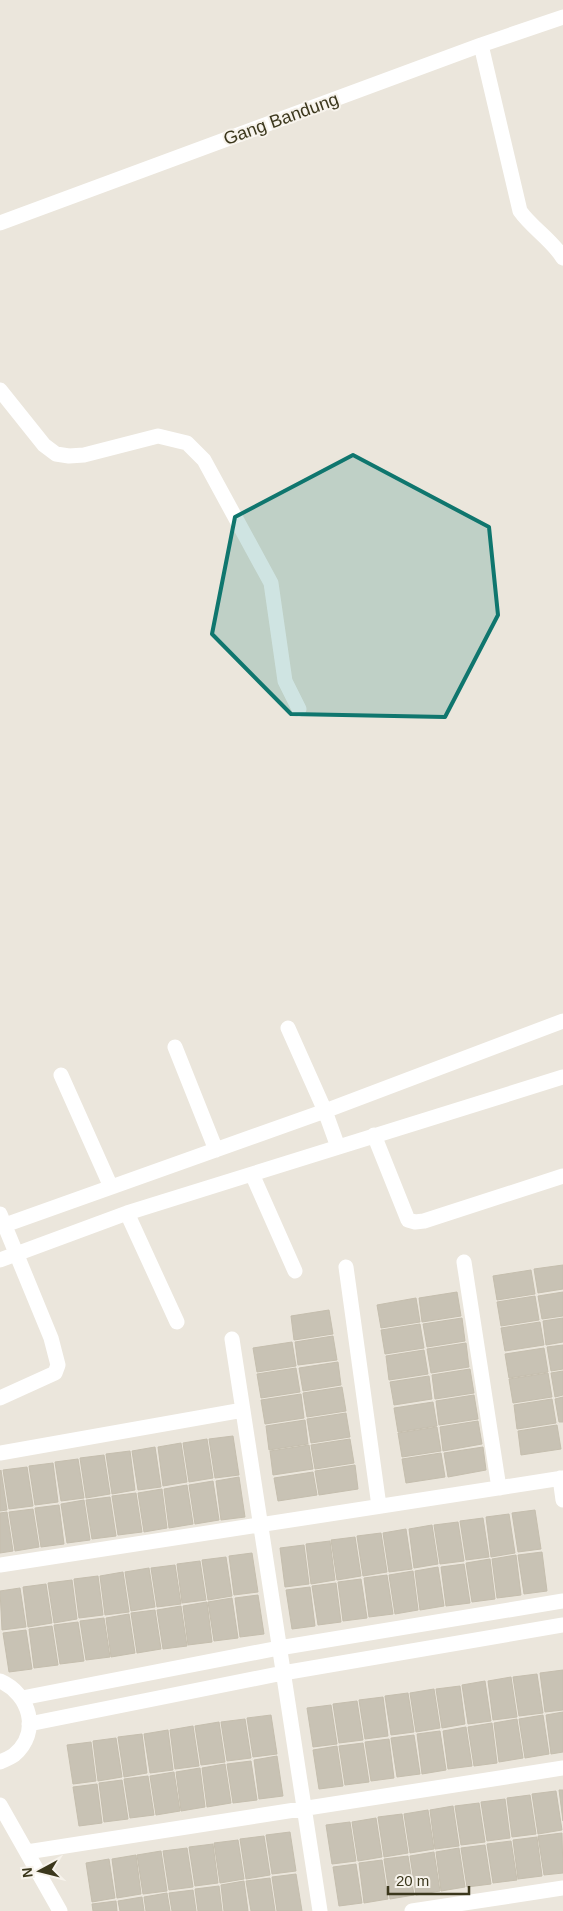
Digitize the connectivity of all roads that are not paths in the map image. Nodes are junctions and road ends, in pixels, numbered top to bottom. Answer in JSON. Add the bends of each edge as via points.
{"nodes":[{"id":1,"x":563,"y":17,"type":"edge"},
{"id":2,"x":481,"y":45,"type":"junction"},
{"id":3,"x":0,"y":223,"type":"edge"},
{"id":4,"x":563,"y":258,"type":"edge"},
{"id":5,"x":0,"y":390,"type":"edge"},
{"id":6,"x":299,"y":709,"type":"dead end"},
{"id":7,"x":563,"y":1021,"type":"edge"},
{"id":8,"x":288,"y":1028,"type":"dead end"},
{"id":9,"x":175,"y":1047,"type":"dead end"},
{"id":10,"x":61,"y":1075,"type":"dead end"},
{"id":11,"x":563,"y":1077,"type":"edge"},
{"id":12,"x":325,"y":1111,"type":"junction"},
{"id":13,"x":374,"y":1136,"type":"junction"},
{"id":14,"x":338,"y":1147,"type":"junction"},
{"id":15,"x":216,"y":1150,"type":"junction"},
{"id":16,"x":252,"y":1174,"type":"junction"},
{"id":17,"x":563,"y":1176,"type":"edge"},
{"id":18,"x":111,"y":1187,"type":"junction"},
{"id":19,"x":127,"y":1213,"type":"junction"},
{"id":20,"x":2,"y":1219,"type":"edge"},
{"id":21,"x":17,"y":1253,"type":"junction"},
{"id":22,"x":0,"y":1260,"type":"edge"},
{"id":23,"x":464,"y":1262,"type":"dead end"},
{"id":24,"x":346,"y":1267,"type":"dead end"},
{"id":25,"x":296,"y":1271,"type":"dead end"},
{"id":26,"x":177,"y":1322,"type":"dead end"},
{"id":27,"x":232,"y":1339,"type":"dead end"},
{"id":28,"x":0,"y":1398,"type":"edge"},
{"id":29,"x":243,"y":1410,"type":"junction"},
{"id":30,"x":0,"y":1453,"type":"edge"},
{"id":31,"x":561,"y":1478,"type":"edge"},
{"id":32,"x":499,"y":1488,"type":"junction"},
{"id":33,"x":563,"y":1500,"type":"edge"},
{"id":34,"x":379,"y":1506,"type":"junction"},
{"id":35,"x":260,"y":1525,"type":"junction"},
{"id":36,"x":0,"y":1565,"type":"edge"},
{"id":37,"x":563,"y":1601,"type":"edge"},
{"id":38,"x":563,"y":1625,"type":"edge"},
{"id":39,"x":279,"y":1648,"type":"junction"},
{"id":40,"x":283,"y":1673,"type":"junction"},
{"id":41,"x":0,"y":1681,"type":"edge"},
{"id":42,"x":22,"y":1698,"type":"junction"},
{"id":43,"x":29,"y":1724,"type":"junction"},
{"id":44,"x":0,"y":1762,"type":"edge"},
{"id":45,"x":563,"y":1768,"type":"edge"},
{"id":46,"x":0,"y":1804,"type":"edge"},
{"id":47,"x":304,"y":1808,"type":"junction"},
{"id":48,"x":26,"y":1852,"type":"junction"},
{"id":49,"x":563,"y":1888,"type":"edge"},
{"id":50,"x":60,"y":1911,"type":"edge"},
{"id":51,"x":320,"y":1911,"type":"edge"},
{"id":52,"x":412,"y":1911,"type":"edge"}],
"edges":[{"from":1,"to":2,"type":"street","name":"Gang Bandung"},
{"from":2,"to":3,"type":"street","name":"Gang Bandung"},
{"from":2,"to":4,"type":"street","via":[[520,211]]},
{"from":5,"to":6,"type":"street","via":[[44,445],[56,454],[84,455],[158,436],[188,443],[204,460],[271,583],[285,680]]},
{"from":7,"to":12,"type":"street"},
{"from":8,"to":12,"type":"street"},
{"from":9,"to":15,"type":"street"},
{"from":10,"to":18,"type":"street"},
{"from":11,"to":13,"type":"street"},
{"from":12,"to":14,"type":"street"},
{"from":12,"to":15,"type":"street"},
{"from":13,"to":14,"type":"street"},
{"from":13,"to":17,"type":"street","via":[[408,1220],[415,1222]]},
{"from":14,"to":16,"type":"street"},
{"from":15,"to":18,"type":"street"},
{"from":16,"to":19,"type":"street"},
{"from":16,"to":25,"type":"street"},
{"from":18,"to":20,"type":"street"},
{"from":19,"to":21,"type":"street"},
{"from":19,"to":26,"type":"street"},
{"from":20,"to":21,"type":"street"},
{"from":21,"to":22,"type":"street"},
{"from":21,"to":28,"type":"street","via":[[51,1338],[58,1365],[55,1373]]},
{"from":23,"to":32,"type":"street"},
{"from":24,"to":34,"type":"street"},
{"from":27,"to":29,"type":"street"},
{"from":29,"to":30,"type":"street"},
{"from":29,"to":35,"type":"street"},
{"from":31,"to":32,"type":"street"},
{"from":31,"to":33,"type":"street"},
{"from":32,"to":34,"type":"street"},
{"from":34,"to":35,"type":"street"},
{"from":35,"to":36,"type":"street"},
{"from":35,"to":39,"type":"street"},
{"from":37,"to":39,"type":"street"},
{"from":38,"to":40,"type":"street"},
{"from":39,"to":40,"type":"street"},
{"from":39,"to":42,"type":"street"},
{"from":40,"to":43,"type":"street"},
{"from":40,"to":47,"type":"street"},
{"from":41,"to":42,"type":"street","via":[[11,1686]]},
{"from":42,"to":43,"type":"street","via":[[28,1710]]},
{"from":43,"to":44,"type":"street","via":[[24,1741],[14,1755]]},
{"from":45,"to":47,"type":"street"},
{"from":46,"to":48,"type":"street"},
{"from":47,"to":48,"type":"street"},
{"from":47,"to":51,"type":"street"},
{"from":48,"to":50,"type":"street"},
{"from":49,"to":52,"type":"street"}]}
